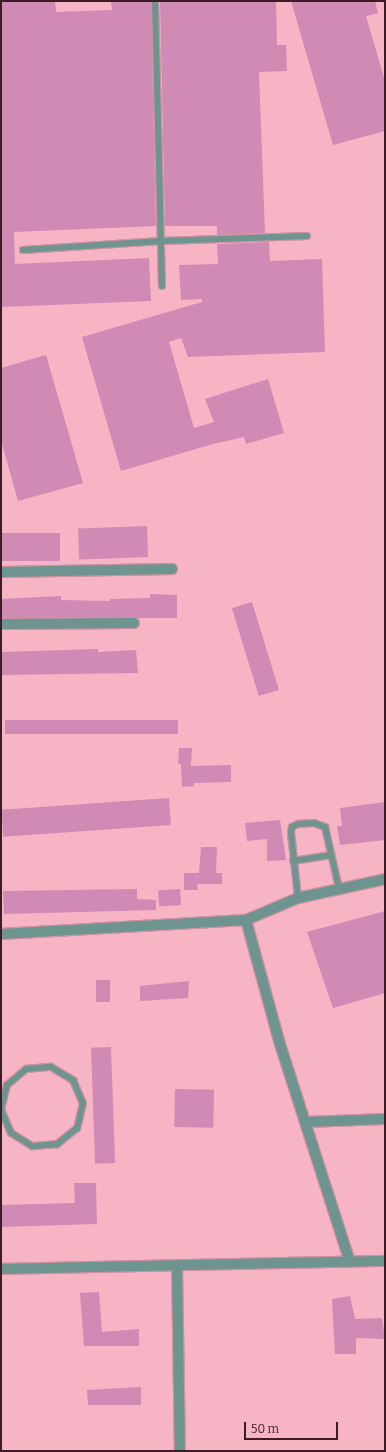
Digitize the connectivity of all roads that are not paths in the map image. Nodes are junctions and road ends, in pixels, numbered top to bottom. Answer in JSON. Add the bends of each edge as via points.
{"nodes":[{"id":1,"x":155,"y":1,"type":"edge"},
{"id":2,"x":307,"y":236,"type":"dead end"},
{"id":3,"x":162,"y":241,"type":"junction"},
{"id":4,"x":23,"y":250,"type":"dead end"},
{"id":5,"x":162,"y":286,"type":"dead end"},
{"id":6,"x":172,"y":569,"type":"dead end"},
{"id":7,"x":1,"y":572,"type":"edge"},
{"id":8,"x":134,"y":623,"type":"dead end"},
{"id":9,"x":1,"y":624,"type":"edge"},
{"id":10,"x":330,"y":855,"type":"junction"},
{"id":11,"x":293,"y":861,"type":"junction"},
{"id":12,"x":385,"y":879,"type":"edge"},
{"id":13,"x":339,"y":888,"type":"junction"},
{"id":14,"x":298,"y":898,"type":"junction"},
{"id":15,"x":246,"y":920,"type":"junction"},
{"id":16,"x":1,"y":934,"type":"edge"},
{"id":17,"x":1,"y":1109,"type":"edge"},
{"id":18,"x":385,"y":1119,"type":"edge"},
{"id":19,"x":307,"y":1122,"type":"junction"},
{"id":20,"x":385,"y":1261,"type":"edge"},
{"id":21,"x":350,"y":1262,"type":"junction"},
{"id":22,"x":177,"y":1266,"type":"junction"},
{"id":23,"x":1,"y":1269,"type":"edge"},
{"id":24,"x":180,"y":1451,"type":"edge"}],
"edges":[{"from":1,"to":3,"type":"lane"},
{"from":2,"to":3,"type":"lane"},
{"from":3,"to":4,"type":"lane"},
{"from":3,"to":5,"type":"lane"},
{"from":6,"to":7,"type":"street"},
{"from":8,"to":9,"type":"street"},
{"from":10,"to":11,"type":"lane"},
{"from":10,"to":11,"type":"lane","via":[[325,827],[314,823],[298,824],[292,827],[291,832]]},
{"from":10,"to":13,"type":"lane"},
{"from":11,"to":14,"type":"lane"},
{"from":12,"to":13,"type":"street"},
{"from":13,"to":14,"type":"street"},
{"from":14,"to":15,"type":"street"},
{"from":15,"to":16,"type":"street"},
{"from":15,"to":19,"type":"street","via":[[280,1041]]},
{"from":17,"to":17,"type":"lane","via":[[10,1133],[32,1146],[57,1144],[77,1128],[83,1103],[73,1080],[51,1067],[26,1069],[7,1085]]},
{"from":18,"to":19,"type":"street"},
{"from":19,"to":21,"type":"street"},
{"from":20,"to":21,"type":"street"},
{"from":21,"to":22,"type":"street"},
{"from":22,"to":23,"type":"street"},
{"from":22,"to":24,"type":"street"}]}
